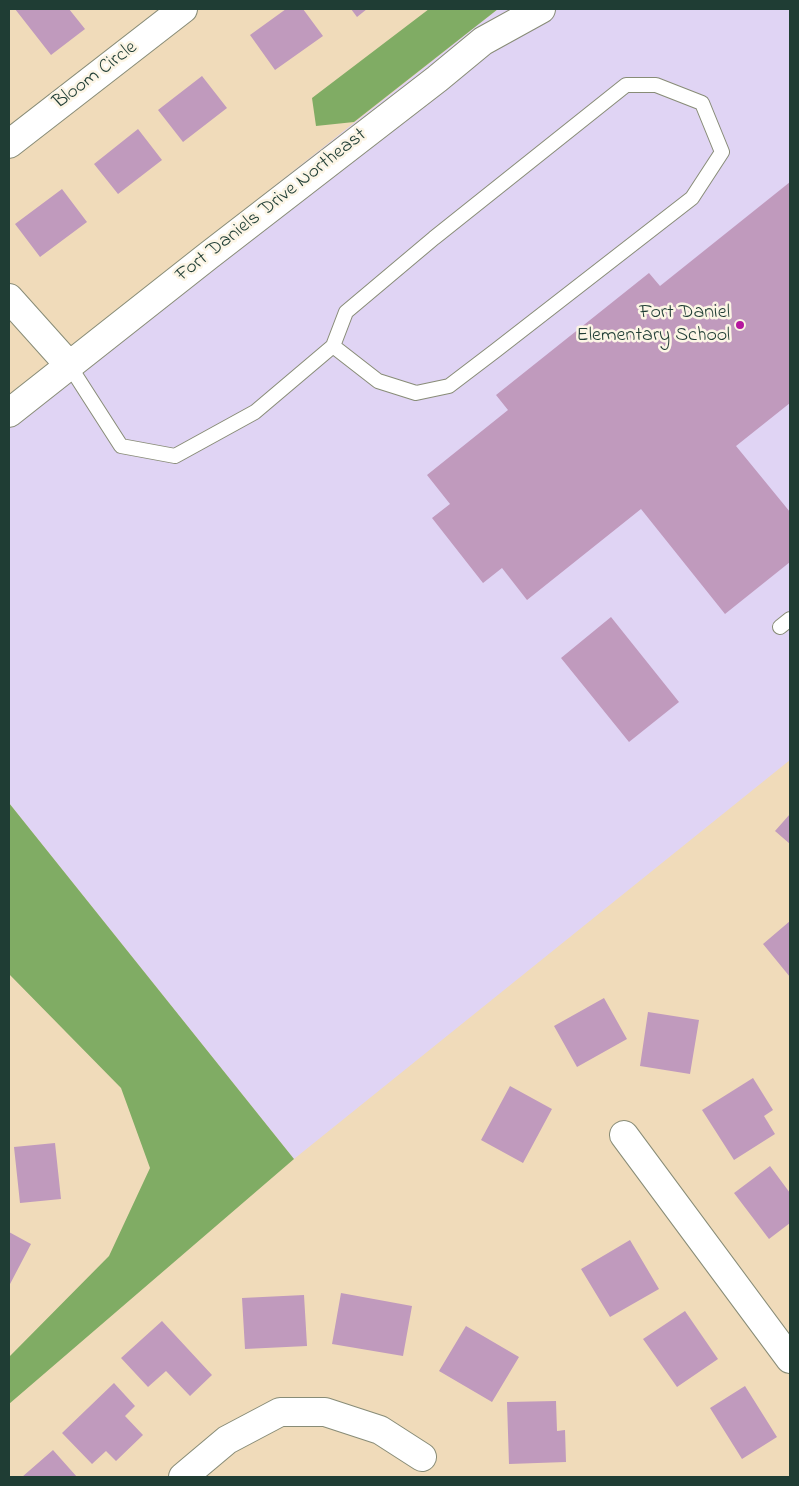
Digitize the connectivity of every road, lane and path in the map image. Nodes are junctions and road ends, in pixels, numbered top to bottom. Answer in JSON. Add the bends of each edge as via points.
{"nodes":[{"id":1,"x":184,"y":9,"type":"edge"},
{"id":2,"x":542,"y":9,"type":"edge"},
{"id":3,"x":11,"y":136,"type":"edge"},
{"id":4,"x":9,"y":298,"type":"edge"},
{"id":5,"x":333,"y":346,"type":"junction"},
{"id":6,"x":69,"y":365,"type":"junction"},
{"id":7,"x":9,"y":413,"type":"edge"},
{"id":8,"x":624,"y":1134,"type":"dead end"},
{"id":9,"x":790,"y":1360,"type":"edge"},
{"id":10,"x":422,"y":1457,"type":"dead end"},
{"id":11,"x":184,"y":1477,"type":"edge"}],
"edges":[{"from":1,"to":3,"type":"street","name":"Bloom Circle"},
{"from":2,"to":6,"type":"street","name":"Fort Daniels Drive Northeast","via":[[483,41]]},
{"from":4,"to":6,"type":"street"},
{"from":5,"to":5,"type":"lane","via":[[378,381],[416,393],[449,386],[692,198],[722,152],[702,103],[656,85],[626,86],[346,312]]},
{"from":5,"to":6,"type":"lane","via":[[255,412],[175,456],[120,446]]},
{"from":6,"to":7,"type":"street","name":"Fort Daniels Drive Northeast"},
{"from":8,"to":9,"type":"street"},
{"from":10,"to":11,"type":"street","via":[[380,1430],[325,1412],[280,1412],[228,1440]]}]}
